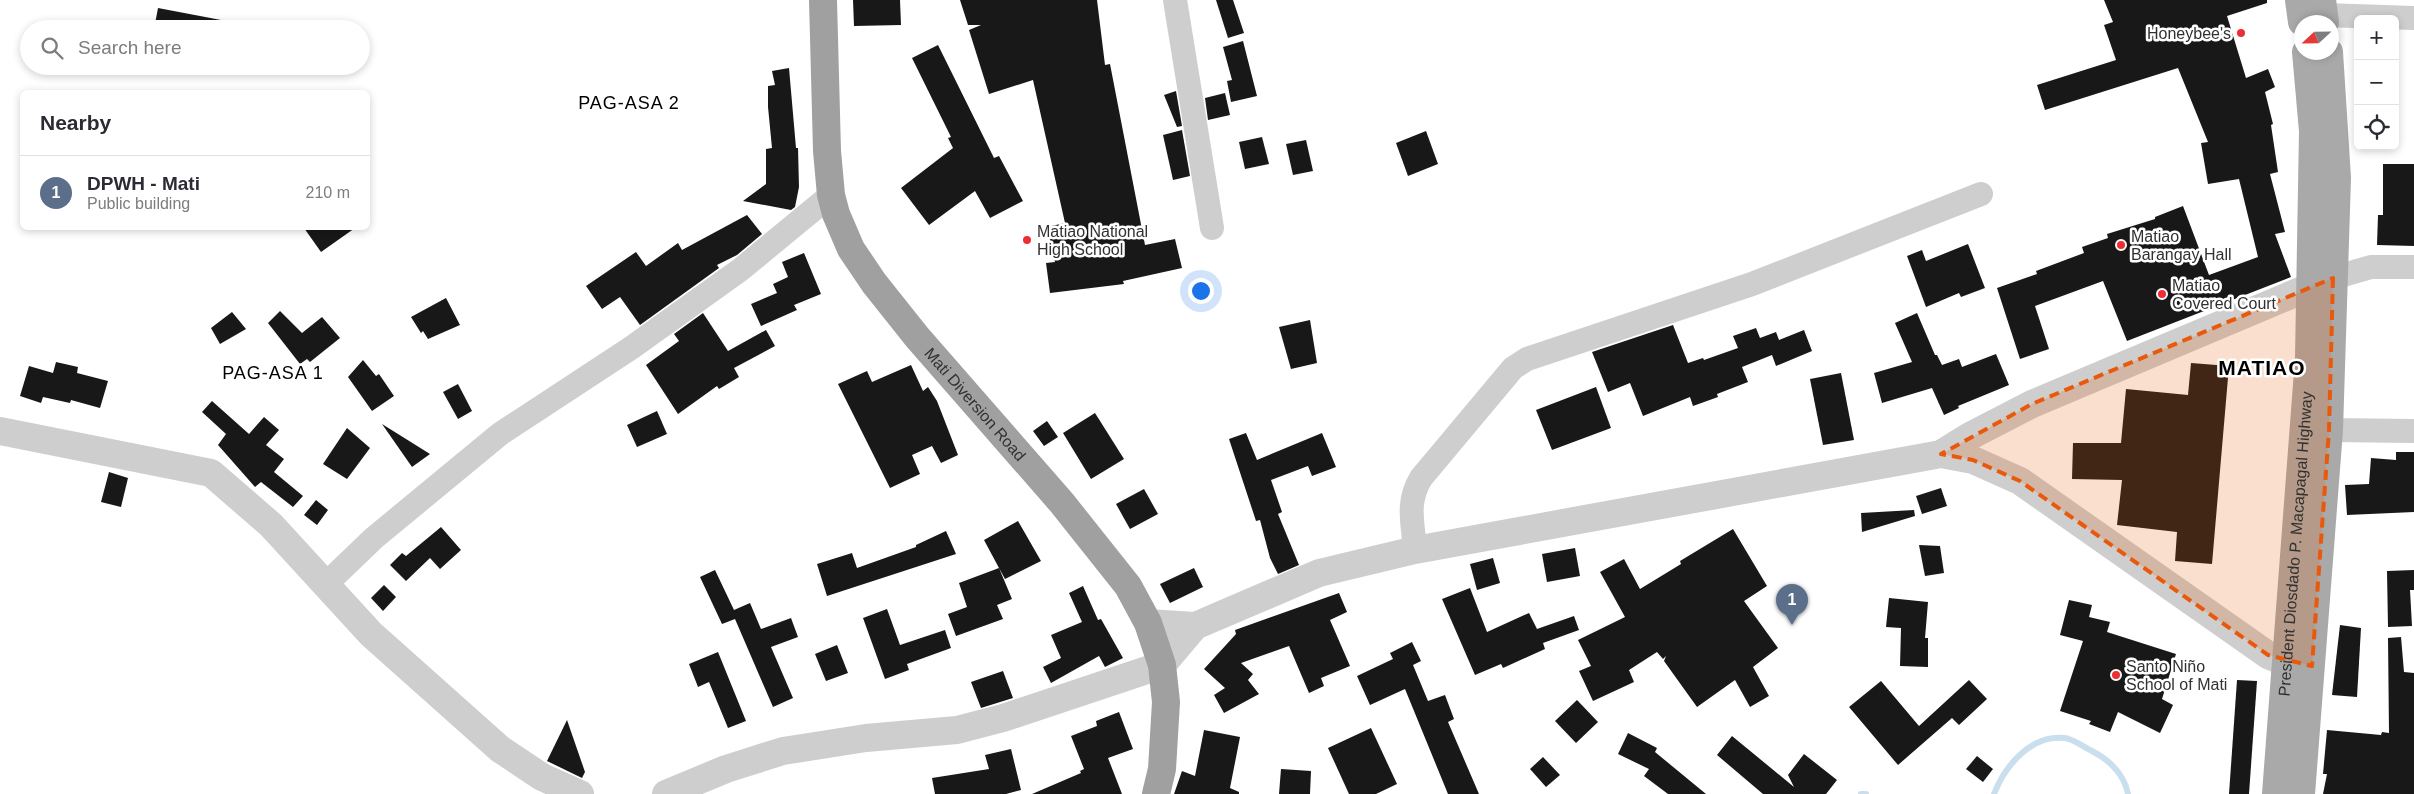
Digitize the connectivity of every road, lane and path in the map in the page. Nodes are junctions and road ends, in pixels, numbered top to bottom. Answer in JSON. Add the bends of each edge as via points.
{"nodes":[{"id":1,"x":823,"y":0,"type":"edge"},
{"id":2,"x":1175,"y":0,"type":"edge"},
{"id":3,"x":2298,"y":0,"type":"edge"},
{"id":4,"x":2318,"y":15,"type":"edge"},
{"id":5,"x":2339,"y":16,"type":"edge"},
{"id":6,"x":2414,"y":18,"type":"edge"},
{"id":7,"x":2307,"y":60,"type":"edge"},
{"id":8,"x":2330,"y":60,"type":"edge"},
{"id":9,"x":1980,"y":194,"type":"dead end"},
{"id":10,"x":831,"y":195,"type":"junction"},
{"id":11,"x":1212,"y":228,"type":"dead end"},
{"id":12,"x":2414,"y":266,"type":"edge"},
{"id":13,"x":2322,"y":282,"type":"junction"},
{"id":14,"x":2329,"y":430,"type":"junction"},
{"id":15,"x":0,"y":431,"type":"edge"},
{"id":16,"x":2414,"y":431,"type":"edge"},
{"id":17,"x":1941,"y":454,"type":"junction"},
{"id":18,"x":1415,"y":550,"type":"junction"},
{"id":19,"x":326,"y":585,"type":"junction"},
{"id":20,"x":1148,"y":623,"type":"junction"},
{"id":21,"x":1195,"y":626,"type":"junction"},
{"id":22,"x":1162,"y":665,"type":"junction"},
{"id":23,"x":2299,"y":665,"type":"junction"},
{"id":24,"x":580,"y":794,"type":"edge"},
{"id":25,"x":666,"y":794,"type":"edge"},
{"id":26,"x":1156,"y":794,"type":"edge"},
{"id":27,"x":2276,"y":794,"type":"edge"},
{"id":28,"x":2301,"y":794,"type":"edge"}],
"edges":[{"from":1,"to":10,"type":"highway","name":"Mati Diversion Road"},
{"from":2,"to":11,"type":"street"},
{"from":3,"to":4,"type":"main road"},
{"from":5,"to":6,"type":"street"},
{"from":7,"to":13,"type":"main road","name":"President Diosdado P. Macapagal Highway"},
{"from":8,"to":13,"type":"main road","name":"President Diosdado P. Macapagal Highway","via":[[2337,178]]},
{"from":9,"to":18,"type":"street","via":[[1752,284],[1527,359],[1513,368],[1414,489],[1411,498]]},
{"from":10,"to":19,"type":"street","via":[[740,270],[631,348],[500,434],[374,538]]},
{"from":10,"to":20,"type":"highway","name":"Mati Diversion Road","via":[[851,249],[874,283],[1095,544],[1128,586]]},
{"from":12,"to":13,"type":"street","via":[[2371,267]]},
{"from":13,"to":14,"type":"main road","name":"President Diosdado P. Macapagal Highway"},
{"from":13,"to":17,"type":"street","via":[[2032,404]]},
{"from":13,"to":23,"type":"main road","name":"President Diosdado P. Macapagal Highway","via":[[2309,358]]},
{"from":14,"to":16,"type":"street"},
{"from":14,"to":23,"type":"main road","name":"President Diosdado P. Macapagal Highway"},
{"from":15,"to":19,"type":"street","via":[[211,473],[271,525]]},
{"from":17,"to":18,"type":"street"},
{"from":17,"to":23,"type":"street","via":[[1973,460],[2020,481],[2268,656]]},
{"from":18,"to":21,"type":"street","via":[[1319,573]]},
{"from":19,"to":24,"type":"street","via":[[371,634],[500,749],[542,777]]},
{"from":20,"to":21,"type":"street"},
{"from":20,"to":22,"type":"highway","name":"Mati Diversion Road"},
{"from":21,"to":22,"type":"street"},
{"from":22,"to":25,"type":"street","via":[[1003,718],[956,730],[866,738],[783,751],[726,769]]},
{"from":22,"to":26,"type":"highway","name":"Mati Diversion Road","via":[[1165,733]]},
{"from":23,"to":27,"type":"main road","name":"President Diosdado P. Macapagal Highway"},
{"from":23,"to":28,"type":"main road","name":"President Diosdado P. Macapagal Highway"}]}
